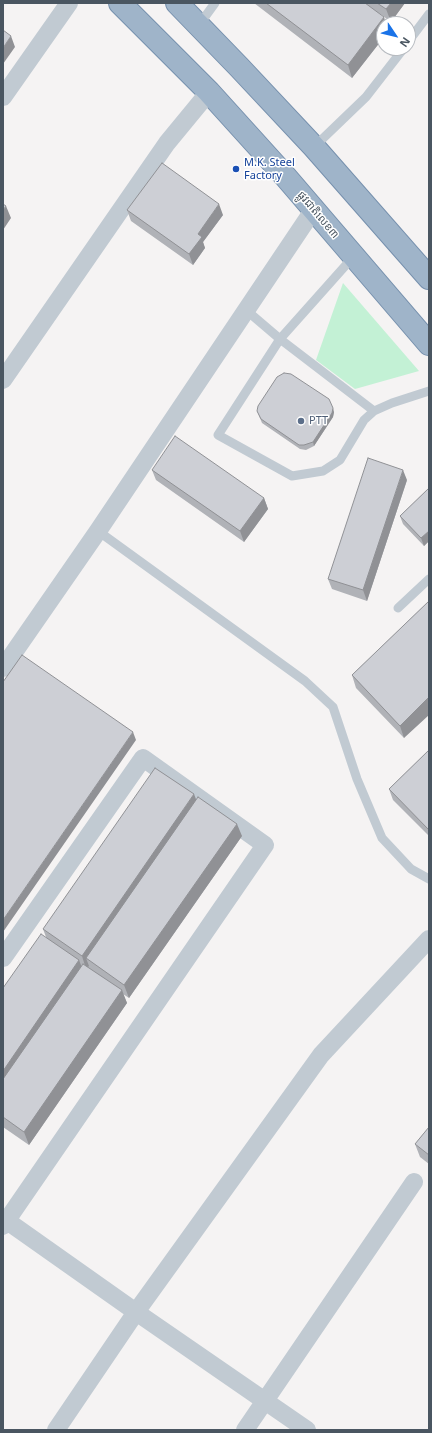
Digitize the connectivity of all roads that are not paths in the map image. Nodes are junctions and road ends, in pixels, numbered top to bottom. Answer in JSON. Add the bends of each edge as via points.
{"nodes":[{"id":1,"x":120,"y":3,"type":"edge"},
{"id":2,"x":177,"y":3,"type":"edge"},
{"id":3,"x":215,"y":3,"type":"edge"},
{"id":4,"x":62,"y":5,"type":"edge"},
{"id":5,"x":429,"y":14,"type":"edge"},
{"id":6,"x":199,"y":25,"type":"junction"},
{"id":7,"x":416,"y":31,"type":"edge"},
{"id":8,"x":398,"y":56,"type":"edge"},
{"id":9,"x":208,"y":92,"type":"junction"},
{"id":10,"x":3,"y":97,"type":"edge"},
{"id":11,"x":314,"y":147,"type":"junction"},
{"id":12,"x":314,"y":209,"type":"junction"},
{"id":13,"x":354,"y":256,"type":"junction"},
{"id":14,"x":429,"y":278,"type":"edge"},
{"id":15,"x":246,"y":310,"type":"junction"},
{"id":16,"x":280,"y":339,"type":"junction"},
{"id":17,"x":429,"y":344,"type":"edge"},
{"id":18,"x":3,"y":380,"type":"edge"},
{"id":19,"x":429,"y":391,"type":"edge"},
{"id":20,"x":374,"y":412,"type":"junction"},
{"id":21,"x":98,"y":531,"type":"junction"},
{"id":22,"x":429,"y":579,"type":"edge"},
{"id":23,"x":398,"y":608,"type":"dead end"},
{"id":24,"x":3,"y":668,"type":"edge"},
{"id":25,"x":429,"y":879,"type":"edge"},
{"id":26,"x":429,"y":940,"type":"edge"},
{"id":27,"x":3,"y":958,"type":"edge"},
{"id":28,"x":414,"y":1182,"type":"dead end"},
{"id":29,"x":4,"y":1221,"type":"edge"},
{"id":30,"x":136,"y":1312,"type":"junction"},
{"id":31,"x":265,"y":1401,"type":"junction"},
{"id":32,"x":56,"y":1430,"type":"edge"},
{"id":33,"x":245,"y":1430,"type":"edge"},
{"id":34,"x":307,"y":1430,"type":"edge"}],
"edges":[{"from":1,"to":9,"type":"highway","name":"ផ្លូវជាតិលេខ៣"},
{"from":2,"to":6,"type":"highway"},
{"from":3,"to":6,"type":"lane"},
{"from":4,"to":10,"type":"street"},
{"from":5,"to":7,"type":"lane"},
{"from":6,"to":11,"type":"highway"},
{"from":8,"to":11,"type":"lane","via":[[366,97]]},
{"from":9,"to":12,"type":"highway","name":"ផ្លូវជាតិលេខ៣"},
{"from":9,"to":18,"type":"street","via":[[167,143]]},
{"from":11,"to":14,"type":"highway"},
{"from":12,"to":13,"type":"highway","name":"ផ្លូវជាតិលេខ៣"},
{"from":12,"to":15,"type":"street"},
{"from":13,"to":16,"type":"lane"},
{"from":13,"to":17,"type":"highway","name":"ផ្លូវជាតិលេខ៣"},
{"from":15,"to":16,"type":"lane"},
{"from":15,"to":21,"type":"street"},
{"from":16,"to":20,"type":"lane"},
{"from":16,"to":20,"type":"lane","via":[[218,435],[292,476],[323,471],[340,460],[364,420]]},
{"from":19,"to":20,"type":"lane"},
{"from":21,"to":24,"type":"street"},
{"from":21,"to":25,"type":"lane","via":[[305,681],[333,707],[357,779],[382,838],[411,869]]},
{"from":22,"to":23,"type":"lane"},
{"from":26,"to":30,"type":"street","via":[[321,1055]]},
{"from":27,"to":29,"type":"street","via":[[143,758],[265,845]]},
{"from":28,"to":31,"type":"street"},
{"from":29,"to":30,"type":"street"},
{"from":30,"to":31,"type":"street"},
{"from":30,"to":32,"type":"street"},
{"from":31,"to":33,"type":"street"},
{"from":31,"to":34,"type":"street"}]}
